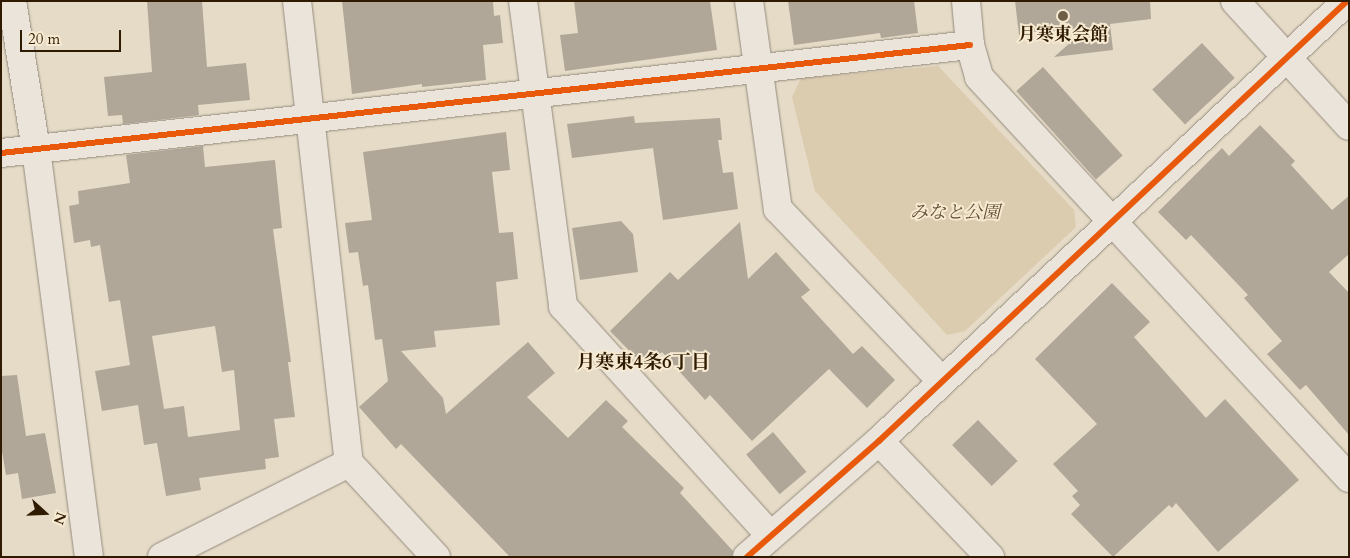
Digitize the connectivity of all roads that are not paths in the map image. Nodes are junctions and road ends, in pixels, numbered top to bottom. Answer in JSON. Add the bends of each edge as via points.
{"nodes":[{"id":1,"x":12,"y":1,"type":"edge"},
{"id":2,"x":297,"y":1,"type":"edge"},
{"id":3,"x":523,"y":1,"type":"edge"},
{"id":4,"x":749,"y":1,"type":"edge"},
{"id":5,"x":966,"y":1,"type":"edge"},
{"id":6,"x":1235,"y":1,"type":"edge"},
{"id":7,"x":1347,"y":1,"type":"edge"},
{"id":8,"x":970,"y":45,"type":"junction"},
{"id":9,"x":1285,"y":56,"type":"junction"},
{"id":10,"x":757,"y":67,"type":"junction"},
{"id":11,"x":534,"y":92,"type":"junction"},
{"id":12,"x":308,"y":120,"type":"junction"},
{"id":13,"x":1349,"y":126,"type":"edge"},
{"id":14,"x":36,"y":149,"type":"junction"},
{"id":15,"x":1,"y":153,"type":"edge"},
{"id":16,"x":1111,"y":220,"type":"junction"},
{"id":17,"x":942,"y":381,"type":"junction"},
{"id":18,"x":879,"y":441,"type":"junction"},
{"id":19,"x":350,"y":463,"type":"junction"},
{"id":20,"x":1349,"y":478,"type":"edge"},
{"id":21,"x":770,"y":535,"type":"junction"},
{"id":22,"x":89,"y":557,"type":"edge"},
{"id":23,"x":162,"y":557,"type":"edge"},
{"id":24,"x":436,"y":557,"type":"edge"},
{"id":25,"x":747,"y":557,"type":"edge"},
{"id":26,"x":990,"y":557,"type":"edge"}],
"edges":[{"from":1,"to":14,"type":"street"},
{"from":2,"to":12,"type":"street"},
{"from":3,"to":11,"type":"street"},
{"from":4,"to":10,"type":"street"},
{"from":5,"to":8,"type":"street"},
{"from":6,"to":9,"type":"street"},
{"from":7,"to":9,"type":"street"},
{"from":8,"to":10,"type":"street"},
{"from":8,"to":16,"type":"street","via":[[979,76]]},
{"from":9,"to":13,"type":"street"},
{"from":9,"to":16,"type":"street"},
{"from":10,"to":11,"type":"street"},
{"from":10,"to":17,"type":"street","via":[[778,209]]},
{"from":11,"to":12,"type":"street"},
{"from":11,"to":21,"type":"street","via":[[563,306]]},
{"from":12,"to":14,"type":"street"},
{"from":12,"to":19,"type":"street"},
{"from":14,"to":15,"type":"street"},
{"from":14,"to":22,"type":"street"},
{"from":16,"to":17,"type":"street"},
{"from":16,"to":20,"type":"street"},
{"from":17,"to":18,"type":"street"},
{"from":18,"to":21,"type":"street"},
{"from":18,"to":26,"type":"street"},
{"from":19,"to":23,"type":"street"},
{"from":19,"to":24,"type":"street"},
{"from":21,"to":25,"type":"street"}]}
